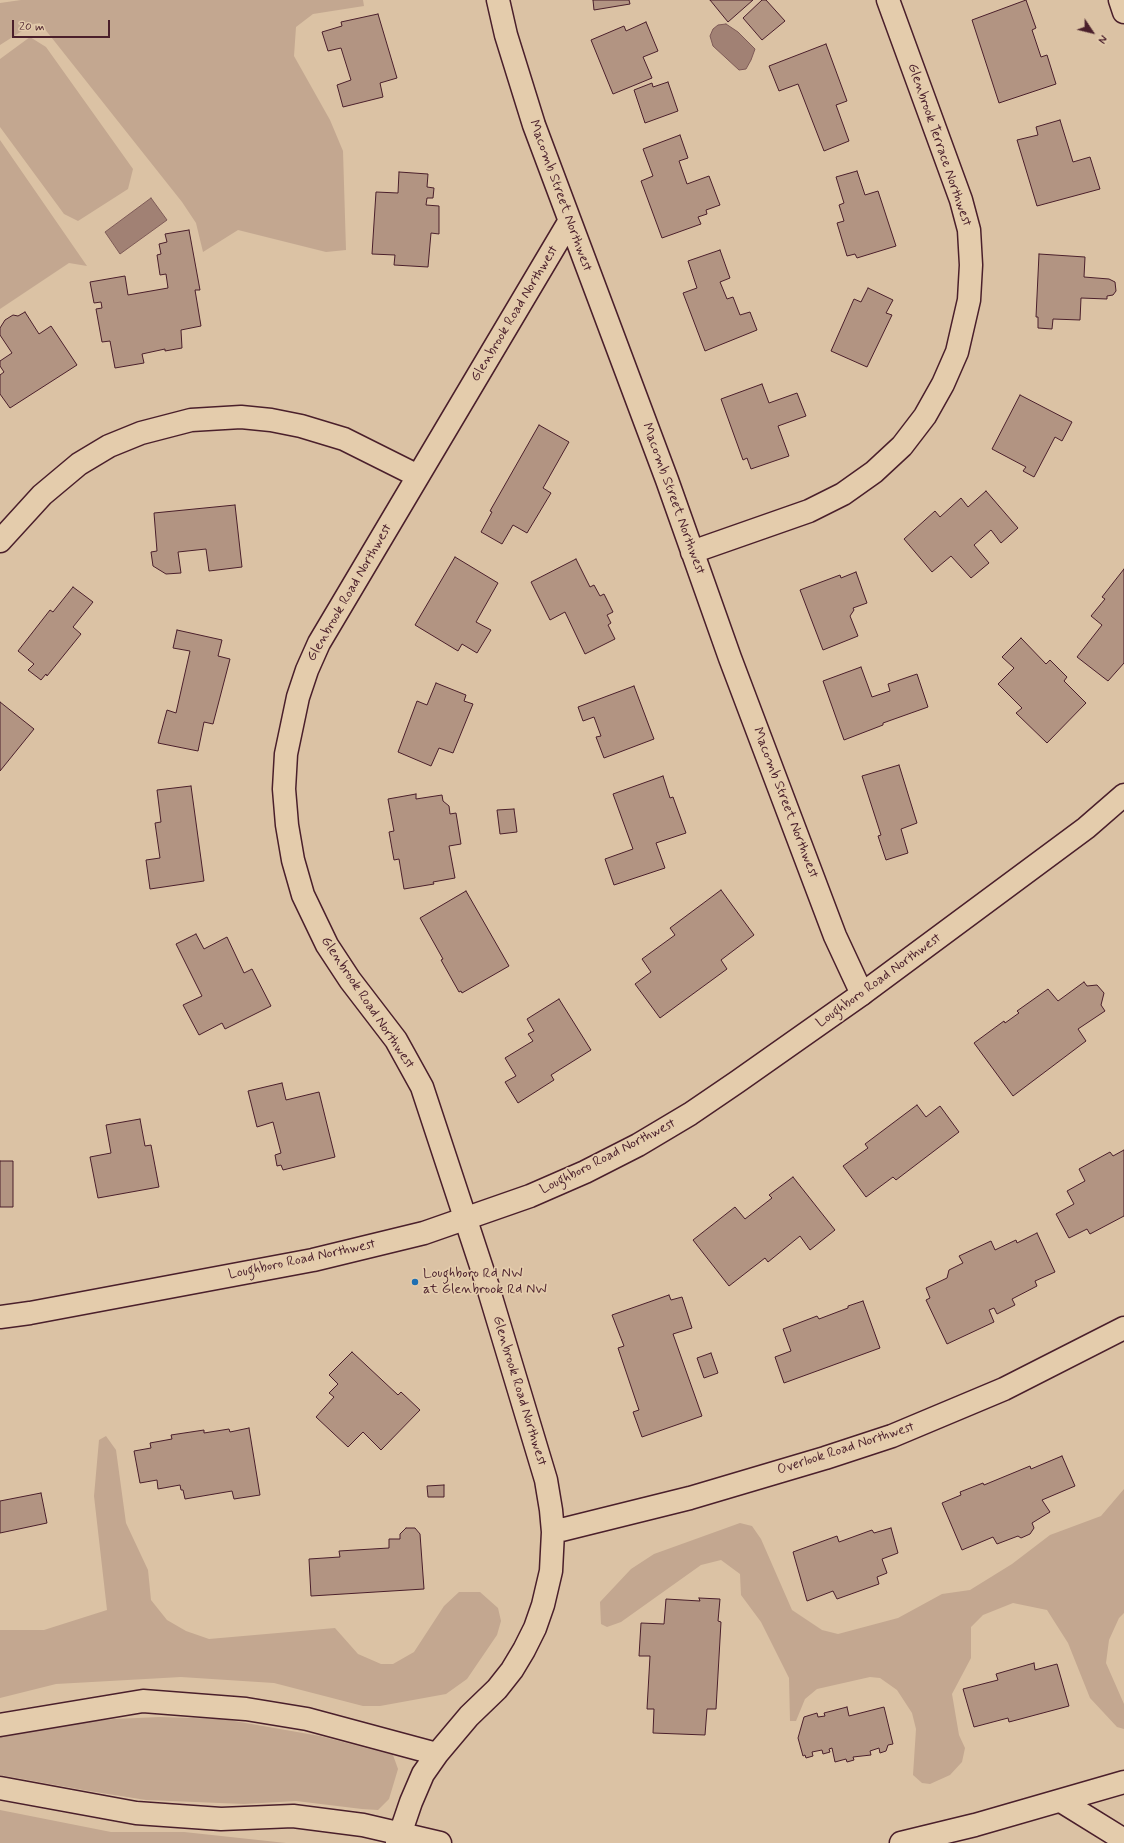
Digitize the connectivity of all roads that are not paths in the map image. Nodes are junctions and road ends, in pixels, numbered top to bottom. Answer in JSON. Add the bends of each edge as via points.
{"nodes":[{"id":1,"x":498,"y":0,"type":"edge"},
{"id":2,"x":888,"y":0,"type":"edge"},
{"id":3,"x":1120,"y":0,"type":"edge"},
{"id":4,"x":1124,"y":12,"type":"edge"},
{"id":5,"x":570,"y":222,"type":"junction"},
{"id":6,"x":418,"y":476,"type":"junction"},
{"id":7,"x":0,"y":541,"type":"edge"},
{"id":8,"x":692,"y":552,"type":"junction"},
{"id":9,"x":1124,"y":795,"type":"edge"},
{"id":10,"x":862,"y":994,"type":"junction"},
{"id":11,"x":466,"y":1219,"type":"junction"},
{"id":12,"x":0,"y":1317,"type":"edge"},
{"id":13,"x":1124,"y":1328,"type":"edge"},
{"id":14,"x":553,"y":1532,"type":"junction"},
{"id":15,"x":0,"y":1725,"type":"edge"},
{"id":16,"x":437,"y":1754,"type":"junction"},
{"id":17,"x":1124,"y":1782,"type":"edge"},
{"id":18,"x":0,"y":1788,"type":"edge"},
{"id":19,"x":1061,"y":1801,"type":"junction"},
{"id":20,"x":398,"y":1838,"type":"edge"},
{"id":21,"x":1124,"y":1840,"type":"edge"},
{"id":22,"x":440,"y":1843,"type":"edge"},
{"id":23,"x":901,"y":1843,"type":"edge"}],
"edges":[{"from":1,"to":5,"type":"street","name":"Macomb Street Northwest","via":[[534,125]]},
{"from":2,"to":8,"type":"street","name":"Glenbrook Terrace Northwest","via":[[961,200],[969,230],[969,294],[957,352],[925,416],[902,446],[874,472],[843,494],[815,508]]},
{"from":3,"to":4,"type":"street"},
{"from":5,"to":6,"type":"street","name":"Glenbrook Road Northwest"},
{"from":5,"to":8,"type":"street","name":"Macomb Street Northwest"},
{"from":6,"to":7,"type":"street","via":[[344,439],[301,426],[241,417],[191,420],[141,433],[109,446],[79,464],[42,495]]},
{"from":6,"to":11,"type":"street","name":"Glenbrook Road Northwest","via":[[332,618],[307,670],[288,739],[285,807],[293,860],[310,911],[338,963],[386,1026],[422,1086]]},
{"from":8,"to":10,"type":"street","name":"Macomb Street Northwest","via":[[835,936]]},
{"from":9,"to":10,"type":"street","name":"Loughboro Road Northwest","via":[[1086,828]]},
{"from":10,"to":11,"type":"street","name":"Loughboro Road Northwest","via":[[690,1114],[638,1145],[530,1196]]},
{"from":11,"to":12,"type":"street","name":"Loughboro Road Northwest","via":[[424,1233],[313,1260]]},
{"from":11,"to":14,"type":"street","name":"Glenbrook Road Northwest","via":[[546,1480]]},
{"from":13,"to":14,"type":"street","name":"Overlook Road Northwest","via":[[1004,1389],[892,1436],[697,1496]]},
{"from":14,"to":16,"type":"street","name":"Glenbrook Road Northwest","via":[[551,1571],[545,1598],[524,1650],[497,1689],[469,1716]]},
{"from":15,"to":16,"type":"street","via":[[143,1701],[246,1709],[307,1719]]},
{"from":16,"to":20,"type":"street","name":"Glenbrook Road Northwest","via":[[423,1774]]},
{"from":17,"to":19,"type":"street"},
{"from":18,"to":20,"type":"street","via":[[136,1813],[221,1819],[294,1816],[363,1825]]},
{"from":19,"to":21,"type":"street"},
{"from":19,"to":23,"type":"street"},
{"from":20,"to":22,"type":"street"}]}
